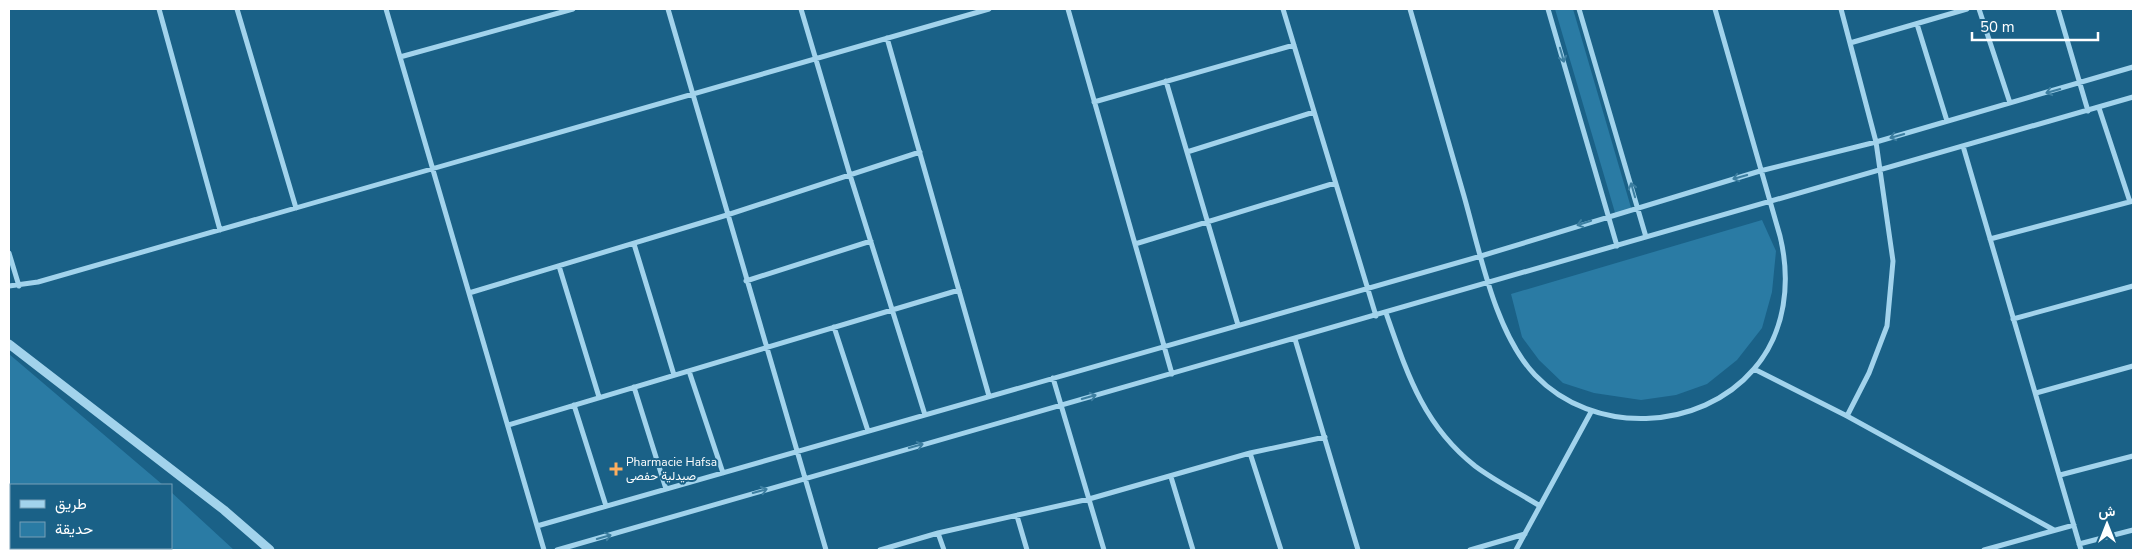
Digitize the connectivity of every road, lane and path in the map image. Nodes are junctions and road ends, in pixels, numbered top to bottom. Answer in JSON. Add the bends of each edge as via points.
{"nodes":[{"id":1,"x":159,"y":9,"type":"edge"},
{"id":2,"x":237,"y":9,"type":"edge"},
{"id":3,"x":386,"y":9,"type":"edge"},
{"id":4,"x":573,"y":9,"type":"edge"},
{"id":5,"x":668,"y":9,"type":"edge"},
{"id":6,"x":801,"y":9,"type":"edge"},
{"id":7,"x":989,"y":9,"type":"edge"},
{"id":8,"x":1068,"y":9,"type":"edge"},
{"id":9,"x":1283,"y":9,"type":"edge"},
{"id":10,"x":1410,"y":9,"type":"edge"},
{"id":11,"x":1548,"y":9,"type":"edge"},
{"id":12,"x":1579,"y":9,"type":"edge"},
{"id":13,"x":1715,"y":9,"type":"edge"},
{"id":14,"x":1841,"y":9,"type":"edge"},
{"id":15,"x":1967,"y":9,"type":"edge"},
{"id":16,"x":1979,"y":9,"type":"edge"},
{"id":17,"x":2058,"y":9,"type":"edge"},
{"id":18,"x":1917,"y":24,"type":"junction"},
{"id":19,"x":887,"y":38,"type":"junction"},
{"id":20,"x":1850,"y":43,"type":"junction"},
{"id":21,"x":1294,"y":45,"type":"junction"},
{"id":22,"x":400,"y":57,"type":"junction"},
{"id":23,"x":815,"y":59,"type":"junction"},
{"id":24,"x":2133,"y":67,"type":"edge"},
{"id":25,"x":1166,"y":81,"type":"junction"},
{"id":26,"x":2080,"y":83,"type":"junction"},
{"id":27,"x":694,"y":94,"type":"junction"},
{"id":28,"x":2133,"y":97,"type":"edge"},
{"id":29,"x":1094,"y":102,"type":"junction"},
{"id":30,"x":2010,"y":103,"type":"junction"},
{"id":31,"x":2099,"y":108,"type":"junction"},
{"id":32,"x":2088,"y":111,"type":"junction"},
{"id":33,"x":1314,"y":112,"type":"junction"},
{"id":34,"x":1947,"y":121,"type":"junction"},
{"id":35,"x":1876,"y":142,"type":"junction"},
{"id":36,"x":1964,"y":146,"type":"junction"},
{"id":37,"x":920,"y":152,"type":"junction"},
{"id":38,"x":1188,"y":152,"type":"junction"},
{"id":39,"x":433,"y":168,"type":"junction"},
{"id":40,"x":1880,"y":169,"type":"junction"},
{"id":41,"x":1760,"y":171,"type":"junction"},
{"id":42,"x":850,"y":175,"type":"junction"},
{"id":43,"x":1335,"y":182,"type":"junction"},
{"id":44,"x":1769,"y":200,"type":"junction"},
{"id":45,"x":2132,"y":202,"type":"edge"},
{"id":46,"x":1637,"y":207,"type":"junction"},
{"id":47,"x":296,"y":208,"type":"junction"},
{"id":48,"x":727,"y":215,"type":"junction"},
{"id":49,"x":1608,"y":215,"type":"junction"},
{"id":50,"x":1208,"y":221,"type":"junction"},
{"id":51,"x":220,"y":230,"type":"junction"},
{"id":52,"x":1646,"y":237,"type":"junction"},
{"id":53,"x":1990,"y":239,"type":"junction"},
{"id":54,"x":871,"y":241,"type":"junction"},
{"id":55,"x":634,"y":244,"type":"junction"},
{"id":56,"x":1135,"y":244,"type":"junction"},
{"id":57,"x":1617,"y":246,"type":"junction"},
{"id":58,"x":9,"y":253,"type":"edge"},
{"id":59,"x":1480,"y":256,"type":"junction"},
{"id":60,"x":559,"y":266,"type":"junction"},
{"id":61,"x":746,"y":281,"type":"junction"},
{"id":62,"x":1490,"y":284,"type":"junction"},
{"id":63,"x":9,"y":286,"type":"edge"},
{"id":64,"x":19,"y":286,"type":"junction"},
{"id":65,"x":2133,"y":286,"type":"edge"},
{"id":66,"x":1367,"y":288,"type":"junction"},
{"id":67,"x":959,"y":290,"type":"junction"},
{"id":68,"x":470,"y":293,"type":"junction"},
{"id":69,"x":892,"y":310,"type":"junction"},
{"id":70,"x":1386,"y":313,"type":"junction"},
{"id":71,"x":1376,"y":316,"type":"junction"},
{"id":72,"x":2013,"y":319,"type":"junction"},
{"id":73,"x":1238,"y":325,"type":"junction"},
{"id":74,"x":834,"y":327,"type":"junction"},
{"id":75,"x":1295,"y":339,"type":"junction"},
{"id":76,"x":9,"y":344,"type":"edge"},
{"id":77,"x":1164,"y":346,"type":"junction"},
{"id":78,"x":766,"y":348,"type":"junction"},
{"id":79,"x":2133,"y":366,"type":"edge"},
{"id":80,"x":1754,"y":369,"type":"junction"},
{"id":81,"x":689,"y":370,"type":"junction"},
{"id":82,"x":1172,"y":374,"type":"junction"},
{"id":83,"x":674,"y":375,"type":"junction"},
{"id":84,"x":1053,"y":378,"type":"junction"},
{"id":85,"x":634,"y":387,"type":"junction"},
{"id":86,"x":2036,"y":393,"type":"junction"},
{"id":87,"x":989,"y":396,"type":"junction"},
{"id":88,"x":599,"y":397,"type":"junction"},
{"id":89,"x":574,"y":405,"type":"junction"},
{"id":90,"x":1061,"y":405,"type":"junction"},
{"id":91,"x":1591,"y":412,"type":"junction"},
{"id":92,"x":925,"y":415,"type":"junction"},
{"id":93,"x":1846,"y":416,"type":"junction"},
{"id":94,"x":508,"y":425,"type":"junction"},
{"id":95,"x":868,"y":431,"type":"junction"},
{"id":96,"x":1324,"y":437,"type":"junction"},
{"id":97,"x":796,"y":452,"type":"junction"},
{"id":98,"x":1250,"y":453,"type":"junction"},
{"id":99,"x":2133,"y":456,"type":"edge"},
{"id":100,"x":722,"y":473,"type":"junction"},
{"id":101,"x":2060,"y":475,"type":"junction"},
{"id":102,"x":1171,"y":477,"type":"junction"},
{"id":103,"x":804,"y":478,"type":"junction"},
{"id":104,"x":666,"y":489,"type":"junction"},
{"id":105,"x":1089,"y":499,"type":"junction"},
{"id":106,"x":606,"y":506,"type":"junction"},
{"id":107,"x":1540,"y":506,"type":"junction"},
{"id":108,"x":1018,"y":516,"type":"junction"},
{"id":109,"x":2074,"y":525,"type":"junction"},
{"id":110,"x":537,"y":526,"type":"junction"},
{"id":111,"x":2054,"y":530,"type":"junction"},
{"id":112,"x":2133,"y":530,"type":"edge"},
{"id":113,"x":938,"y":533,"type":"junction"},
{"id":114,"x":1525,"y":534,"type":"junction"},
{"id":115,"x":2080,"y":547,"type":"edge"},
{"id":116,"x":270,"y":550,"type":"edge"},
{"id":117,"x":544,"y":550,"type":"edge"},
{"id":118,"x":557,"y":550,"type":"edge"},
{"id":119,"x":826,"y":550,"type":"edge"},
{"id":120,"x":880,"y":550,"type":"edge"},
{"id":121,"x":944,"y":550,"type":"edge"},
{"id":122,"x":1027,"y":550,"type":"edge"},
{"id":123,"x":1104,"y":550,"type":"edge"},
{"id":124,"x":1193,"y":550,"type":"edge"},
{"id":125,"x":1281,"y":550,"type":"edge"},
{"id":126,"x":1358,"y":550,"type":"edge"},
{"id":127,"x":1470,"y":550,"type":"edge"},
{"id":128,"x":1516,"y":550,"type":"edge"},
{"id":129,"x":1984,"y":550,"type":"edge"}],
"edges":[{"from":1,"to":51,"type":"street"},
{"from":2,"to":47,"type":"street"},
{"from":3,"to":22,"type":"street"},
{"from":4,"to":22,"type":"street"},
{"from":5,"to":27,"type":"street"},
{"from":6,"to":23,"type":"street"},
{"from":7,"to":19,"type":"street"},
{"from":8,"to":29,"type":"street"},
{"from":9,"to":21,"type":"street"},
{"from":10,"to":59,"type":"street"},
{"from":11,"to":49,"type":"street","one_way":true},
{"from":46,"to":12,"type":"street","one_way":true},
{"from":13,"to":41,"type":"street"},
{"from":14,"to":20,"type":"street"},
{"from":15,"to":18,"type":"street"},
{"from":16,"to":30,"type":"street"},
{"from":17,"to":26,"type":"street"},
{"from":18,"to":20,"type":"street"},
{"from":18,"to":34,"type":"street"},
{"from":19,"to":23,"type":"street"},
{"from":19,"to":37,"type":"street"},
{"from":20,"to":35,"type":"street"},
{"from":21,"to":25,"type":"street"},
{"from":21,"to":33,"type":"street"},
{"from":22,"to":39,"type":"street"},
{"from":23,"to":27,"type":"street"},
{"from":23,"to":42,"type":"street"},
{"from":24,"to":26,"type":"street"},
{"from":25,"to":29,"type":"street"},
{"from":25,"to":38,"type":"street"},
{"from":26,"to":30,"type":"street","one_way":true},
{"from":26,"to":32,"type":"street"},
{"from":27,"to":39,"type":"street"},
{"from":27,"to":48,"type":"street"},
{"from":28,"to":31,"type":"street"},
{"from":29,"to":56,"type":"street"},
{"from":30,"to":34,"type":"street"},
{"from":31,"to":32,"type":"street"},
{"from":31,"to":45,"type":"street"},
{"from":32,"to":36,"type":"street"},
{"from":33,"to":38,"type":"street"},
{"from":33,"to":43,"type":"street"},
{"from":34,"to":35,"type":"street","one_way":true},
{"from":35,"to":40,"type":"street"},
{"from":35,"to":41,"type":"street"},
{"from":36,"to":40,"type":"street"},
{"from":36,"to":53,"type":"street"},
{"from":37,"to":42,"type":"street"},
{"from":37,"to":67,"type":"street"},
{"from":38,"to":50,"type":"street"},
{"from":39,"to":47,"type":"street"},
{"from":39,"to":68,"type":"street"},
{"from":40,"to":44,"type":"street"},
{"from":40,"to":93,"type":"street","via":[[1892,251],[1890,305],[1880,346]]},
{"from":41,"to":44,"type":"street"},
{"from":41,"to":46,"type":"street","one_way":true},
{"from":42,"to":48,"type":"street"},
{"from":42,"to":54,"type":"street"},
{"from":43,"to":50,"type":"street"},
{"from":43,"to":66,"type":"street"},
{"from":44,"to":52,"type":"street"},
{"from":44,"to":80,"type":"street","via":[[1784,252],[1786,292],[1775,333]]},
{"from":45,"to":53,"type":"street"},
{"from":46,"to":49,"type":"street"},
{"from":46,"to":52,"type":"street"},
{"from":47,"to":51,"type":"street"},
{"from":48,"to":55,"type":"street"},
{"from":48,"to":61,"type":"street"},
{"from":49,"to":57,"type":"street"},
{"from":49,"to":59,"type":"street","one_way":true},
{"from":50,"to":56,"type":"street"},
{"from":50,"to":73,"type":"street"},
{"from":51,"to":64,"type":"street"},
{"from":52,"to":57,"type":"street"},
{"from":53,"to":72,"type":"street"},
{"from":54,"to":61,"type":"street"},
{"from":54,"to":69,"type":"street"},
{"from":55,"to":60,"type":"street"},
{"from":55,"to":83,"type":"street"},
{"from":56,"to":77,"type":"street"},
{"from":57,"to":62,"type":"street"},
{"from":58,"to":64,"type":"street"},
{"from":59,"to":62,"type":"street"},
{"from":59,"to":66,"type":"street"},
{"from":60,"to":68,"type":"street"},
{"from":60,"to":88,"type":"street"},
{"from":61,"to":78,"type":"street"},
{"from":62,"to":70,"type":"street"},
{"from":62,"to":91,"type":"street","via":[[1500,318],[1520,357],[1551,390]]},
{"from":63,"to":64,"type":"street"},
{"from":65,"to":72,"type":"street"},
{"from":66,"to":71,"type":"street"},
{"from":66,"to":73,"type":"street"},
{"from":67,"to":69,"type":"street"},
{"from":67,"to":87,"type":"street"},
{"from":68,"to":94,"type":"street"},
{"from":69,"to":74,"type":"street"},
{"from":69,"to":92,"type":"street"},
{"from":70,"to":71,"type":"street"},
{"from":70,"to":107,"type":"street","via":[[1416,393],[1442,433],[1475,466]]},
{"from":71,"to":75,"type":"street"},
{"from":72,"to":86,"type":"street"},
{"from":73,"to":77,"type":"street"},
{"from":74,"to":78,"type":"street"},
{"from":74,"to":95,"type":"street"},
{"from":75,"to":82,"type":"street"},
{"from":75,"to":96,"type":"street"},
{"from":76,"to":116,"type":"street","via":[[224,510]]},
{"from":77,"to":82,"type":"street"},
{"from":77,"to":84,"type":"street"},
{"from":78,"to":81,"type":"street"},
{"from":78,"to":97,"type":"street"},
{"from":79,"to":86,"type":"street"},
{"from":80,"to":91,"type":"street","via":[[1717,398],[1676,415],[1634,420]]},
{"from":80,"to":93,"type":"street"},
{"from":81,"to":83,"type":"street"},
{"from":81,"to":100,"type":"street"},
{"from":90,"to":82,"type":"street","one_way":true},
{"from":83,"to":85,"type":"street"},
{"from":84,"to":87,"type":"street"},
{"from":84,"to":90,"type":"street"},
{"from":85,"to":88,"type":"street"},
{"from":85,"to":104,"type":"street"},
{"from":86,"to":101,"type":"street"},
{"from":87,"to":92,"type":"street"},
{"from":88,"to":89,"type":"street"},
{"from":89,"to":94,"type":"street"},
{"from":89,"to":106,"type":"street"},
{"from":103,"to":90,"type":"street","one_way":true},
{"from":90,"to":105,"type":"street"},
{"from":91,"to":107,"type":"street"},
{"from":92,"to":95,"type":"street"},
{"from":93,"to":111,"type":"street"},
{"from":94,"to":110,"type":"street"},
{"from":95,"to":97,"type":"street"},
{"from":96,"to":98,"type":"street"},
{"from":96,"to":126,"type":"street"},
{"from":97,"to":100,"type":"street"},
{"from":97,"to":103,"type":"street"},
{"from":98,"to":102,"type":"street"},
{"from":98,"to":125,"type":"street"},
{"from":99,"to":101,"type":"street"},
{"from":100,"to":104,"type":"street"},
{"from":101,"to":109,"type":"street"},
{"from":102,"to":105,"type":"street"},
{"from":102,"to":124,"type":"street"},
{"from":118,"to":103,"type":"street","one_way":true},
{"from":103,"to":119,"type":"street"},
{"from":104,"to":106,"type":"street"},
{"from":105,"to":108,"type":"street"},
{"from":105,"to":123,"type":"street"},
{"from":106,"to":110,"type":"street"},
{"from":107,"to":114,"type":"street"},
{"from":108,"to":113,"type":"street"},
{"from":108,"to":122,"type":"street"},
{"from":109,"to":111,"type":"street"},
{"from":109,"to":115,"type":"street"},
{"from":110,"to":117,"type":"street"},
{"from":111,"to":129,"type":"street"},
{"from":112,"to":115,"type":"street"},
{"from":113,"to":120,"type":"street"},
{"from":113,"to":121,"type":"street"},
{"from":114,"to":127,"type":"street"},
{"from":114,"to":128,"type":"street"}]}
